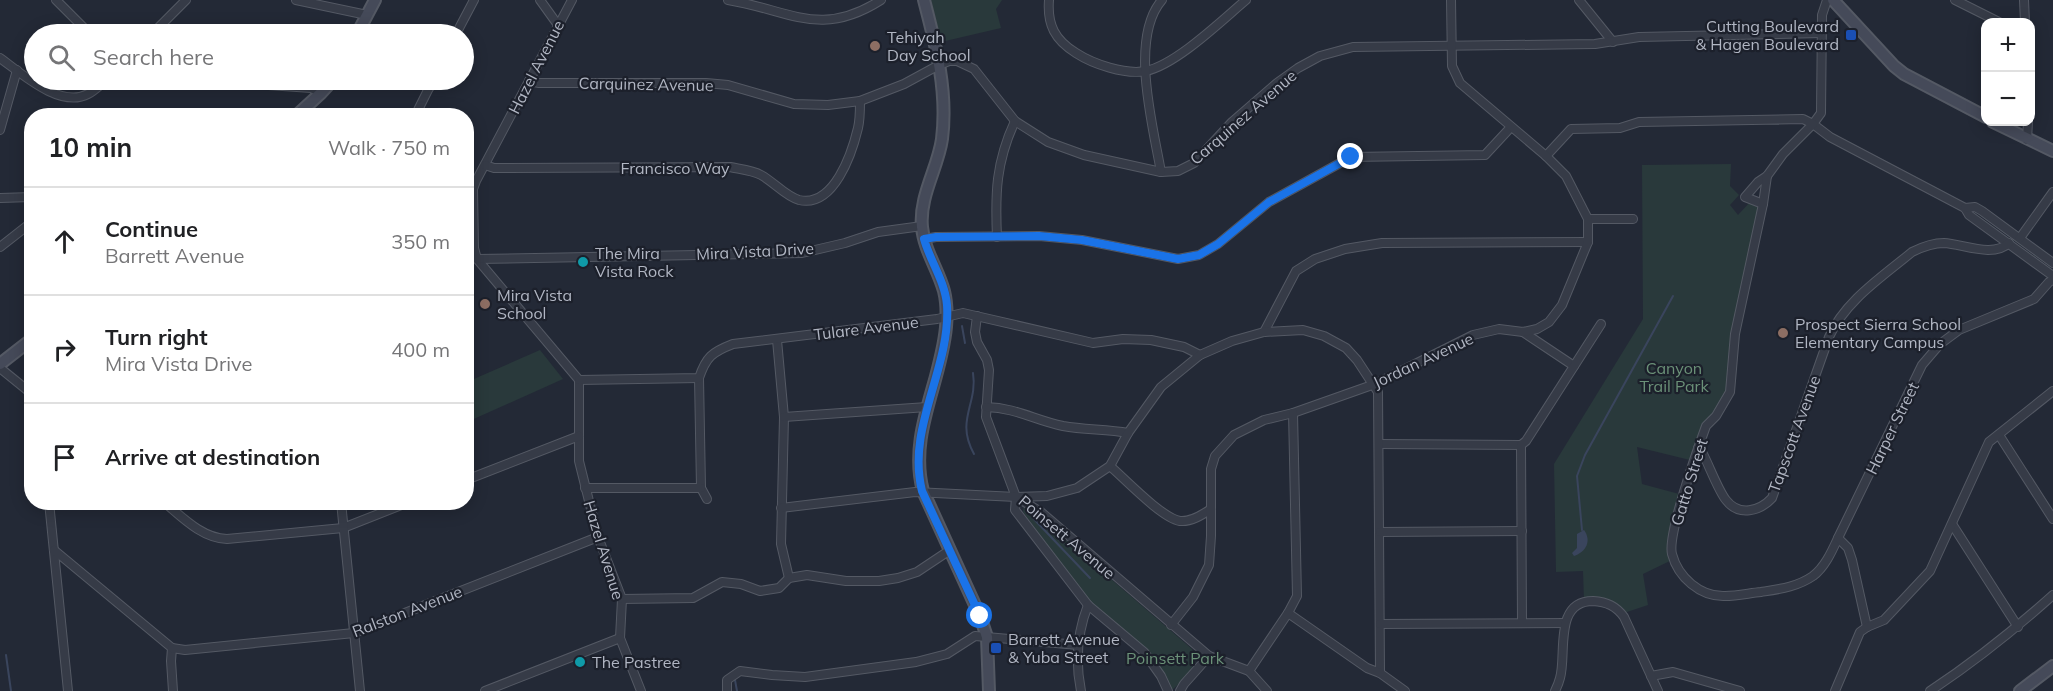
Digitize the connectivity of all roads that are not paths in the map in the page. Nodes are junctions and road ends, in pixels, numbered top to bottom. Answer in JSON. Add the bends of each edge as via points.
{"nodes":[{"id":1,"x":56,"y":0,"type":"edge"},
{"id":2,"x":296,"y":0,"type":"edge"},
{"id":3,"x":375,"y":0,"type":"edge"},
{"id":4,"x":474,"y":0,"type":"edge"},
{"id":5,"x":540,"y":0,"type":"edge"},
{"id":6,"x":572,"y":0,"type":"edge"},
{"id":7,"x":728,"y":0,"type":"edge"},
{"id":8,"x":881,"y":0,"type":"edge"},
{"id":9,"x":924,"y":0,"type":"edge"},
{"id":10,"x":1049,"y":0,"type":"edge"},
{"id":11,"x":1162,"y":0,"type":"edge"},
{"id":12,"x":1246,"y":0,"type":"edge"},
{"id":13,"x":1451,"y":0,"type":"edge"},
{"id":14,"x":1579,"y":0,"type":"edge"},
{"id":15,"x":1827,"y":0,"type":"edge"},
{"id":16,"x":1833,"y":0,"type":"edge"},
{"id":17,"x":1955,"y":0,"type":"edge"},
{"id":18,"x":2024,"y":0,"type":"edge"},
{"id":19,"x":182,"y":1,"type":"edge"},
{"id":20,"x":367,"y":15,"type":"junction"},
{"id":21,"x":1992,"y":18,"type":"edge"},
{"id":22,"x":2025,"y":18,"type":"edge"},
{"id":23,"x":80,"y":24,"type":"edge"},
{"id":24,"x":161,"y":24,"type":"edge"},
{"id":25,"x":362,"y":24,"type":"edge"},
{"id":26,"x":461,"y":24,"type":"edge"},
{"id":27,"x":558,"y":25,"type":"junction"},
{"id":28,"x":1821,"y":33,"type":"junction"},
{"id":29,"x":1613,"y":42,"type":"junction"},
{"id":30,"x":1451,"y":46,"type":"junction"},
{"id":31,"x":0,"y":58,"type":"edge"},
{"id":32,"x":939,"y":65,"type":"junction"},
{"id":33,"x":17,"y":70,"type":"junction"},
{"id":34,"x":1145,"y":71,"type":"junction"},
{"id":35,"x":24,"y":75,"type":"edge"},
{"id":36,"x":529,"y":81,"type":"junction"},
{"id":37,"x":47,"y":90,"type":"edge"},
{"id":38,"x":94,"y":90,"type":"edge"},
{"id":39,"x":315,"y":90,"type":"edge"},
{"id":40,"x":324,"y":90,"type":"edge"},
{"id":41,"x":428,"y":90,"type":"edge"},
{"id":42,"x":321,"y":93,"type":"junction"},
{"id":43,"x":861,"y":101,"type":"junction"},
{"id":44,"x":305,"y":108,"type":"edge"},
{"id":45,"x":420,"y":108,"type":"edge"},
{"id":46,"x":1981,"y":114,"type":"edge"},
{"id":47,"x":1015,"y":121,"type":"junction"},
{"id":48,"x":1813,"y":124,"type":"junction"},
{"id":49,"x":2001,"y":126,"type":"edge"},
{"id":50,"x":2028,"y":126,"type":"edge"},
{"id":51,"x":1511,"y":127,"type":"junction"},
{"id":52,"x":0,"y":130,"type":"edge"},
{"id":53,"x":2027,"y":140,"type":"junction"},
{"id":54,"x":2053,"y":151,"type":"edge"},
{"id":55,"x":1546,"y":156,"type":"junction"},
{"id":56,"x":485,"y":165,"type":"junction"},
{"id":57,"x":1161,"y":172,"type":"junction"},
{"id":58,"x":1767,"y":176,"type":"junction"},
{"id":59,"x":474,"y":187,"type":"edge"},
{"id":60,"x":2053,"y":192,"type":"edge"},
{"id":61,"x":24,"y":196,"type":"edge"},
{"id":62,"x":0,"y":198,"type":"edge"},
{"id":63,"x":1763,"y":204,"type":"junction"},
{"id":64,"x":1965,"y":208,"type":"junction"},
{"id":65,"x":1588,"y":219,"type":"junction"},
{"id":66,"x":1633,"y":219,"type":"dead end"},
{"id":67,"x":922,"y":226,"type":"junction"},
{"id":68,"x":24,"y":228,"type":"edge"},
{"id":69,"x":997,"y":237,"type":"junction"},
{"id":70,"x":2020,"y":238,"type":"junction"},
{"id":71,"x":924,"y":239,"type":"junction"},
{"id":72,"x":1588,"y":242,"type":"junction"},
{"id":73,"x":2009,"y":243,"type":"junction"},
{"id":74,"x":0,"y":247,"type":"edge"},
{"id":75,"x":474,"y":248,"type":"edge"},
{"id":76,"x":477,"y":259,"type":"junction"},
{"id":77,"x":2053,"y":263,"type":"edge"},
{"id":78,"x":2042,"y":268,"type":"junction"},
{"id":79,"x":2053,"y":278,"type":"edge"},
{"id":80,"x":2044,"y":288,"type":"junction"},
{"id":81,"x":946,"y":316,"type":"junction"},
{"id":82,"x":977,"y":316,"type":"junction"},
{"id":83,"x":1601,"y":324,"type":"dead end"},
{"id":84,"x":1264,"y":332,"type":"junction"},
{"id":85,"x":1523,"y":332,"type":"junction"},
{"id":86,"x":777,"y":340,"type":"junction"},
{"id":87,"x":24,"y":346,"type":"edge"},
{"id":88,"x":1200,"y":355,"type":"junction"},
{"id":89,"x":0,"y":366,"type":"edge"},
{"id":90,"x":1574,"y":366,"type":"junction"},
{"id":91,"x":699,"y":378,"type":"junction"},
{"id":92,"x":579,"y":380,"type":"junction"},
{"id":93,"x":1375,"y":384,"type":"junction"},
{"id":94,"x":24,"y":387,"type":"edge"},
{"id":95,"x":2053,"y":391,"type":"edge"},
{"id":96,"x":927,"y":406,"type":"junction"},
{"id":97,"x":986,"y":407,"type":"junction"},
{"id":98,"x":1293,"y":413,"type":"junction"},
{"id":99,"x":784,"y":417,"type":"junction"},
{"id":100,"x":1128,"y":434,"type":"junction"},
{"id":101,"x":1999,"y":435,"type":"junction"},
{"id":102,"x":579,"y":436,"type":"junction"},
{"id":103,"x":1379,"y":444,"type":"junction"},
{"id":104,"x":1521,"y":445,"type":"junction"},
{"id":105,"x":1698,"y":448,"type":"junction"},
{"id":106,"x":1110,"y":466,"type":"junction"},
{"id":107,"x":474,"y":477,"type":"edge"},
{"id":108,"x":585,"y":488,"type":"junction"},
{"id":109,"x":701,"y":488,"type":"junction"},
{"id":110,"x":922,"y":491,"type":"junction"},
{"id":111,"x":1016,"y":497,"type":"junction"},
{"id":112,"x":707,"y":499,"type":"dead end"},
{"id":113,"x":781,"y":508,"type":"junction"},
{"id":114,"x":1211,"y":509,"type":"junction"},
{"id":115,"x":50,"y":510,"type":"edge"},
{"id":116,"x":174,"y":510,"type":"edge"},
{"id":117,"x":342,"y":510,"type":"edge"},
{"id":118,"x":389,"y":510,"type":"edge"},
{"id":119,"x":2053,"y":519,"type":"edge"},
{"id":120,"x":1952,"y":524,"type":"junction"},
{"id":121,"x":343,"y":528,"type":"junction"},
{"id":122,"x":1521,"y":531,"type":"junction"},
{"id":123,"x":1380,"y":532,"type":"junction"},
{"id":124,"x":598,"y":537,"type":"junction"},
{"id":125,"x":1839,"y":538,"type":"junction"},
{"id":126,"x":54,"y":550,"type":"junction"},
{"id":127,"x":950,"y":550,"type":"junction"},
{"id":128,"x":789,"y":578,"type":"junction"},
{"id":129,"x":2053,"y":595,"type":"edge"},
{"id":130,"x":622,"y":599,"type":"junction"},
{"id":131,"x":1088,"y":605,"type":"junction"},
{"id":132,"x":1288,"y":613,"type":"junction"},
{"id":133,"x":1565,"y":622,"type":"junction"},
{"id":134,"x":1522,"y":623,"type":"junction"},
{"id":135,"x":1380,"y":624,"type":"junction"},
{"id":136,"x":1171,"y":625,"type":"junction"},
{"id":137,"x":1867,"y":627,"type":"junction"},
{"id":138,"x":2018,"y":627,"type":"junction"},
{"id":139,"x":354,"y":633,"type":"junction"},
{"id":140,"x":987,"y":637,"type":"junction"},
{"id":141,"x":620,"y":638,"type":"junction"},
{"id":142,"x":1078,"y":645,"type":"junction"},
{"id":143,"x":172,"y":648,"type":"junction"},
{"id":144,"x":1209,"y":656,"type":"junction"},
{"id":145,"x":2053,"y":666,"type":"edge"},
{"id":146,"x":1249,"y":671,"type":"junction"},
{"id":147,"x":1380,"y":673,"type":"junction"},
{"id":148,"x":1651,"y":676,"type":"junction"},
{"id":149,"x":68,"y":691,"type":"edge"},
{"id":150,"x":173,"y":691,"type":"edge"},
{"id":151,"x":360,"y":691,"type":"edge"},
{"id":152,"x":486,"y":691,"type":"edge"},
{"id":153,"x":641,"y":691,"type":"edge"},
{"id":154,"x":727,"y":691,"type":"edge"},
{"id":155,"x":989,"y":691,"type":"edge"},
{"id":156,"x":1081,"y":691,"type":"edge"},
{"id":157,"x":1168,"y":691,"type":"edge"},
{"id":158,"x":1180,"y":691,"type":"edge"},
{"id":159,"x":1267,"y":691,"type":"edge"},
{"id":160,"x":1405,"y":691,"type":"edge"},
{"id":161,"x":1555,"y":691,"type":"edge"},
{"id":162,"x":1658,"y":691,"type":"edge"},
{"id":163,"x":1740,"y":691,"type":"edge"},
{"id":164,"x":1835,"y":691,"type":"edge"},
{"id":165,"x":1930,"y":691,"type":"edge"},
{"id":166,"x":2020,"y":691,"type":"edge"}],
"edges":[{"from":1,"to":23,"type":"street"},
{"from":2,"to":20,"type":"street"},
{"from":3,"to":20,"type":"street"},
{"from":4,"to":26,"type":"street"},
{"from":5,"to":27,"type":"street"},
{"from":6,"to":27,"type":"street","name":"Hazel Avenue"},
{"from":7,"to":8,"type":"street","via":[[828,21],[864,11]]},
{"from":9,"to":32,"type":"street"},
{"from":10,"to":34,"type":"street","via":[[1048,16],[1054,33],[1065,46],[1086,60],[1113,69]]},
{"from":11,"to":34,"type":"street","via":[[1155,7],[1146,39]]},
{"from":12,"to":34,"type":"street","via":[[1170,61]]},
{"from":13,"to":30,"type":"street","name":"Jordan Avenue"},
{"from":14,"to":29,"type":"street"},
{"from":15,"to":28,"type":"street"},
{"from":16,"to":46,"type":"street","via":[[1904,74]]},
{"from":17,"to":21,"type":"street"},
{"from":18,"to":22,"type":"street"},
{"from":19,"to":24,"type":"street"},
{"from":20,"to":25,"type":"street"},
{"from":27,"to":36,"type":"street","name":"Hazel Avenue"},
{"from":28,"to":29,"type":"street","name":"Carquinez Avenue","via":[[1638,37]]},
{"from":28,"to":48,"type":"street","via":[[1821,112]]},
{"from":29,"to":30,"type":"street","name":"Carquinez Avenue"},
{"from":30,"to":51,"type":"street","name":"Jordan Avenue","via":[[1452,66],[1460,83]]},
{"from":30,"to":57,"type":"street","name":"Carquinez Avenue","via":[[1353,47],[1320,56],[1277,83],[1232,122],[1194,163],[1178,171]]},
{"from":31,"to":33,"type":"street"},
{"from":32,"to":43,"type":"street","name":"Carquinez Avenue"},
{"from":32,"to":47,"type":"street","name":"Carquinez Avenue","via":[[957,61],[974,69]]},
{"from":32,"to":67,"type":"street","via":[[944,104],[942,140],[924,202]]},
{"from":33,"to":35,"type":"street"},
{"from":33,"to":52,"type":"street"},
{"from":34,"to":57,"type":"street"},
{"from":36,"to":43,"type":"street","name":"Carquinez Avenue","via":[[706,83],[794,104]]},
{"from":36,"to":56,"type":"street","name":"Hazel Avenue"},
{"from":37,"to":38,"type":"street","via":[[73,97],[86,96]]},
{"from":39,"to":42,"type":"street"},
{"from":40,"to":42,"type":"street"},
{"from":41,"to":45,"type":"street"},
{"from":42,"to":44,"type":"street"},
{"from":43,"to":56,"type":"street","name":"Francisco Way","via":[[859,126],[841,177],[823,195],[813,199],[800,200],[759,173],[730,167]]},
{"from":47,"to":57,"type":"street","name":"Carquinez Avenue","via":[[1048,142],[1084,155]]},
{"from":47,"to":69,"type":"street","via":[[997,177]]},
{"from":48,"to":55,"type":"street","via":[[1803,119],[1639,122],[1620,128],[1570,129]]},
{"from":48,"to":58,"type":"street"},
{"from":48,"to":64,"type":"street"},
{"from":49,"to":53,"type":"street"},
{"from":50,"to":53,"type":"street"},
{"from":51,"to":55,"type":"street","name":"Jordan Avenue"},
{"from":51,"to":69,"type":"street","via":[[1485,155],[1351,157],[1269,202],[1199,255],[1178,259],[1082,240]]},
{"from":53,"to":54,"type":"street"},
{"from":55,"to":65,"type":"street","name":"Jordan Avenue","via":[[1566,176]]},
{"from":56,"to":59,"type":"street","name":"Hazel Avenue"},
{"from":58,"to":63,"type":"street","name":"Gatto Street"},
{"from":58,"to":63,"type":"street","via":[[1745,197]]},
{"from":60,"to":70,"type":"street"},
{"from":61,"to":62,"type":"street"},
{"from":63,"to":105,"type":"street","name":"Gatto Street","via":[[1735,334],[1730,392],[1706,426]]},
{"from":64,"to":70,"type":"street","via":[[1975,207]]},
{"from":64,"to":73,"type":"street"},
{"from":65,"to":66,"type":"street"},
{"from":65,"to":72,"type":"street","name":"Jordan Avenue"},
{"from":67,"to":71,"type":"street"},
{"from":67,"to":76,"type":"street","name":"Mira Vista Drive","via":[[878,232],[802,253]]},
{"from":68,"to":74,"type":"street"},
{"from":69,"to":71,"type":"street"},
{"from":70,"to":77,"type":"street"},
{"from":71,"to":81,"type":"street","via":[[944,289]]},
{"from":72,"to":84,"type":"street","via":[[1382,243],[1345,249],[1296,271]]},
{"from":72,"to":85,"type":"street","name":"Jordan Avenue","via":[[1562,305],[1549,322]]},
{"from":73,"to":78,"type":"street"},
{"from":73,"to":105,"type":"street","name":"Tapscott Avenue","via":[[1993,250],[1942,243],[1925,245],[1845,310],[1829,338],[1772,498],[1764,506],[1749,511],[1726,500]]},
{"from":75,"to":76,"type":"street","name":"Hazel Avenue"},
{"from":76,"to":92,"type":"street"},
{"from":78,"to":79,"type":"street"},
{"from":78,"to":80,"type":"street"},
{"from":79,"to":80,"type":"street","name":"Harper Street"},
{"from":80,"to":125,"type":"street","name":"Harper Street","via":[[2034,299],[1959,330],[1922,365]]},
{"from":81,"to":82,"type":"street","name":"Tulare Avenue"},
{"from":81,"to":86,"type":"street","name":"Tulare Avenue"},
{"from":81,"to":96,"type":"street","via":[[941,360]]},
{"from":82,"to":88,"type":"street","name":"Tulare Avenue","via":[[1093,343],[1151,340],[1184,346]]},
{"from":82,"to":97,"type":"street","name":"Poinsett Avenue","via":[[977,342],[989,370]]},
{"from":83,"to":90,"type":"street"},
{"from":84,"to":88,"type":"street"},
{"from":84,"to":93,"type":"street","via":[[1304,330],[1324,336],[1346,348]]},
{"from":85,"to":90,"type":"street"},
{"from":85,"to":93,"type":"street","name":"Jordan Avenue","via":[[1499,329],[1473,335]]},
{"from":86,"to":91,"type":"street","name":"Tulare Avenue","via":[[733,344],[716,351],[705,362]]},
{"from":86,"to":99,"type":"street"},
{"from":87,"to":89,"type":"street"},
{"from":88,"to":100,"type":"street","via":[[1161,387]]},
{"from":89,"to":94,"type":"street"},
{"from":90,"to":104,"type":"street"},
{"from":91,"to":92,"type":"street"},
{"from":91,"to":109,"type":"street"},
{"from":92,"to":102,"type":"street","name":"Hazel Avenue"},
{"from":93,"to":98,"type":"street","name":"Jordan Avenue"},
{"from":93,"to":103,"type":"street"},
{"from":95,"to":101,"type":"street"},
{"from":96,"to":99,"type":"street"},
{"from":96,"to":110,"type":"street","via":[[918,450]]},
{"from":97,"to":100,"type":"street","via":[[1004,407],[1086,430]]},
{"from":97,"to":111,"type":"street","name":"Poinsett Avenue","via":[[986,417]]},
{"from":98,"to":114,"type":"street","name":"Jordan Avenue","via":[[1264,420],[1234,435],[1215,456],[1211,469]]},
{"from":98,"to":132,"type":"street","via":[[1297,596]]},
{"from":99,"to":113,"type":"street"},
{"from":100,"to":106,"type":"street"},
{"from":101,"to":119,"type":"street"},
{"from":101,"to":120,"type":"street","via":[[1989,442]]},
{"from":102,"to":107,"type":"street"},
{"from":102,"to":108,"type":"street","name":"Hazel Avenue"},
{"from":103,"to":104,"type":"street"},
{"from":103,"to":123,"type":"street"},
{"from":104,"to":122,"type":"street"},
{"from":105,"to":125,"type":"street","name":"Gatto Street","via":[[1671,551],[1680,573],[1696,588],[1725,596],[1799,585],[1829,558]]},
{"from":106,"to":111,"type":"street","via":[[1077,488],[1047,496]]},
{"from":106,"to":114,"type":"street","via":[[1167,517],[1182,521]]},
{"from":108,"to":109,"type":"street"},
{"from":108,"to":124,"type":"street","name":"Hazel Avenue"},
{"from":109,"to":112,"type":"street"},
{"from":110,"to":111,"type":"street"},
{"from":110,"to":113,"type":"street"},
{"from":110,"to":127,"type":"street"},
{"from":111,"to":131,"type":"street","via":[[1015,510]]},
{"from":111,"to":136,"type":"street","name":"Poinsett Avenue","via":[[1041,512]]},
{"from":113,"to":128,"type":"street","via":[[781,544]]},
{"from":114,"to":136,"type":"street","name":"Jordan Avenue","via":[[1209,565],[1193,597]]},
{"from":115,"to":126,"type":"street"},
{"from":116,"to":121,"type":"street","via":[[215,539]]},
{"from":117,"to":121,"type":"street"},
{"from":118,"to":121,"type":"street"},
{"from":120,"to":137,"type":"street","via":[[1925,578],[1884,620]]},
{"from":120,"to":138,"type":"street"},
{"from":121,"to":139,"type":"street"},
{"from":122,"to":123,"type":"street"},
{"from":122,"to":134,"type":"street"},
{"from":123,"to":135,"type":"street"},
{"from":124,"to":130,"type":"street","name":"Hazel Avenue"},
{"from":124,"to":139,"type":"street","name":"Ralston Avenue"},
{"from":125,"to":137,"type":"street","via":[[1852,560]]},
{"from":126,"to":143,"type":"street"},
{"from":126,"to":149,"type":"street"},
{"from":127,"to":128,"type":"street","via":[[917,572],[898,578]]},
{"from":127,"to":140,"type":"street"},
{"from":128,"to":130,"type":"street","via":[[779,588],[760,591],[722,582],[693,598]]},
{"from":129,"to":138,"type":"street"},
{"from":130,"to":141,"type":"street","name":"Hazel Avenue"},
{"from":131,"to":142,"type":"street"},
{"from":131,"to":157,"type":"street","via":[[1144,652]]},
{"from":132,"to":146,"type":"street"},
{"from":132,"to":147,"type":"street"},
{"from":133,"to":134,"type":"street"},
{"from":133,"to":148,"type":"street","via":[[1584,601],[1617,608]]},
{"from":133,"to":161,"type":"street","via":[[1561,677]]},
{"from":134,"to":135,"type":"street"},
{"from":135,"to":147,"type":"street"},
{"from":136,"to":144,"type":"street","name":"Poinsett Avenue"},
{"from":137,"to":164,"type":"street","via":[[1860,633]]},
{"from":138,"to":165,"type":"street"},
{"from":139,"to":143,"type":"street","name":"Ralston Avenue","via":[[185,650]]},
{"from":139,"to":151,"type":"street"},
{"from":140,"to":142,"type":"street"},
{"from":140,"to":154,"type":"street","via":[[975,636],[936,657],[847,672],[805,677],[740,671],[727,680]]},
{"from":140,"to":155,"type":"street"},
{"from":141,"to":152,"type":"street"},
{"from":141,"to":153,"type":"street","name":"Hazel Avenue"},
{"from":142,"to":156,"type":"street"},
{"from":143,"to":150,"type":"street"},
{"from":144,"to":146,"type":"street","name":"Poinsett Avenue"},
{"from":144,"to":158,"type":"street"},
{"from":145,"to":166,"type":"street"},
{"from":146,"to":159,"type":"street","name":"Poinsett Avenue"},
{"from":147,"to":160,"type":"street"},
{"from":148,"to":162,"type":"street"},
{"from":148,"to":163,"type":"street","via":[[1673,672]]}]}
